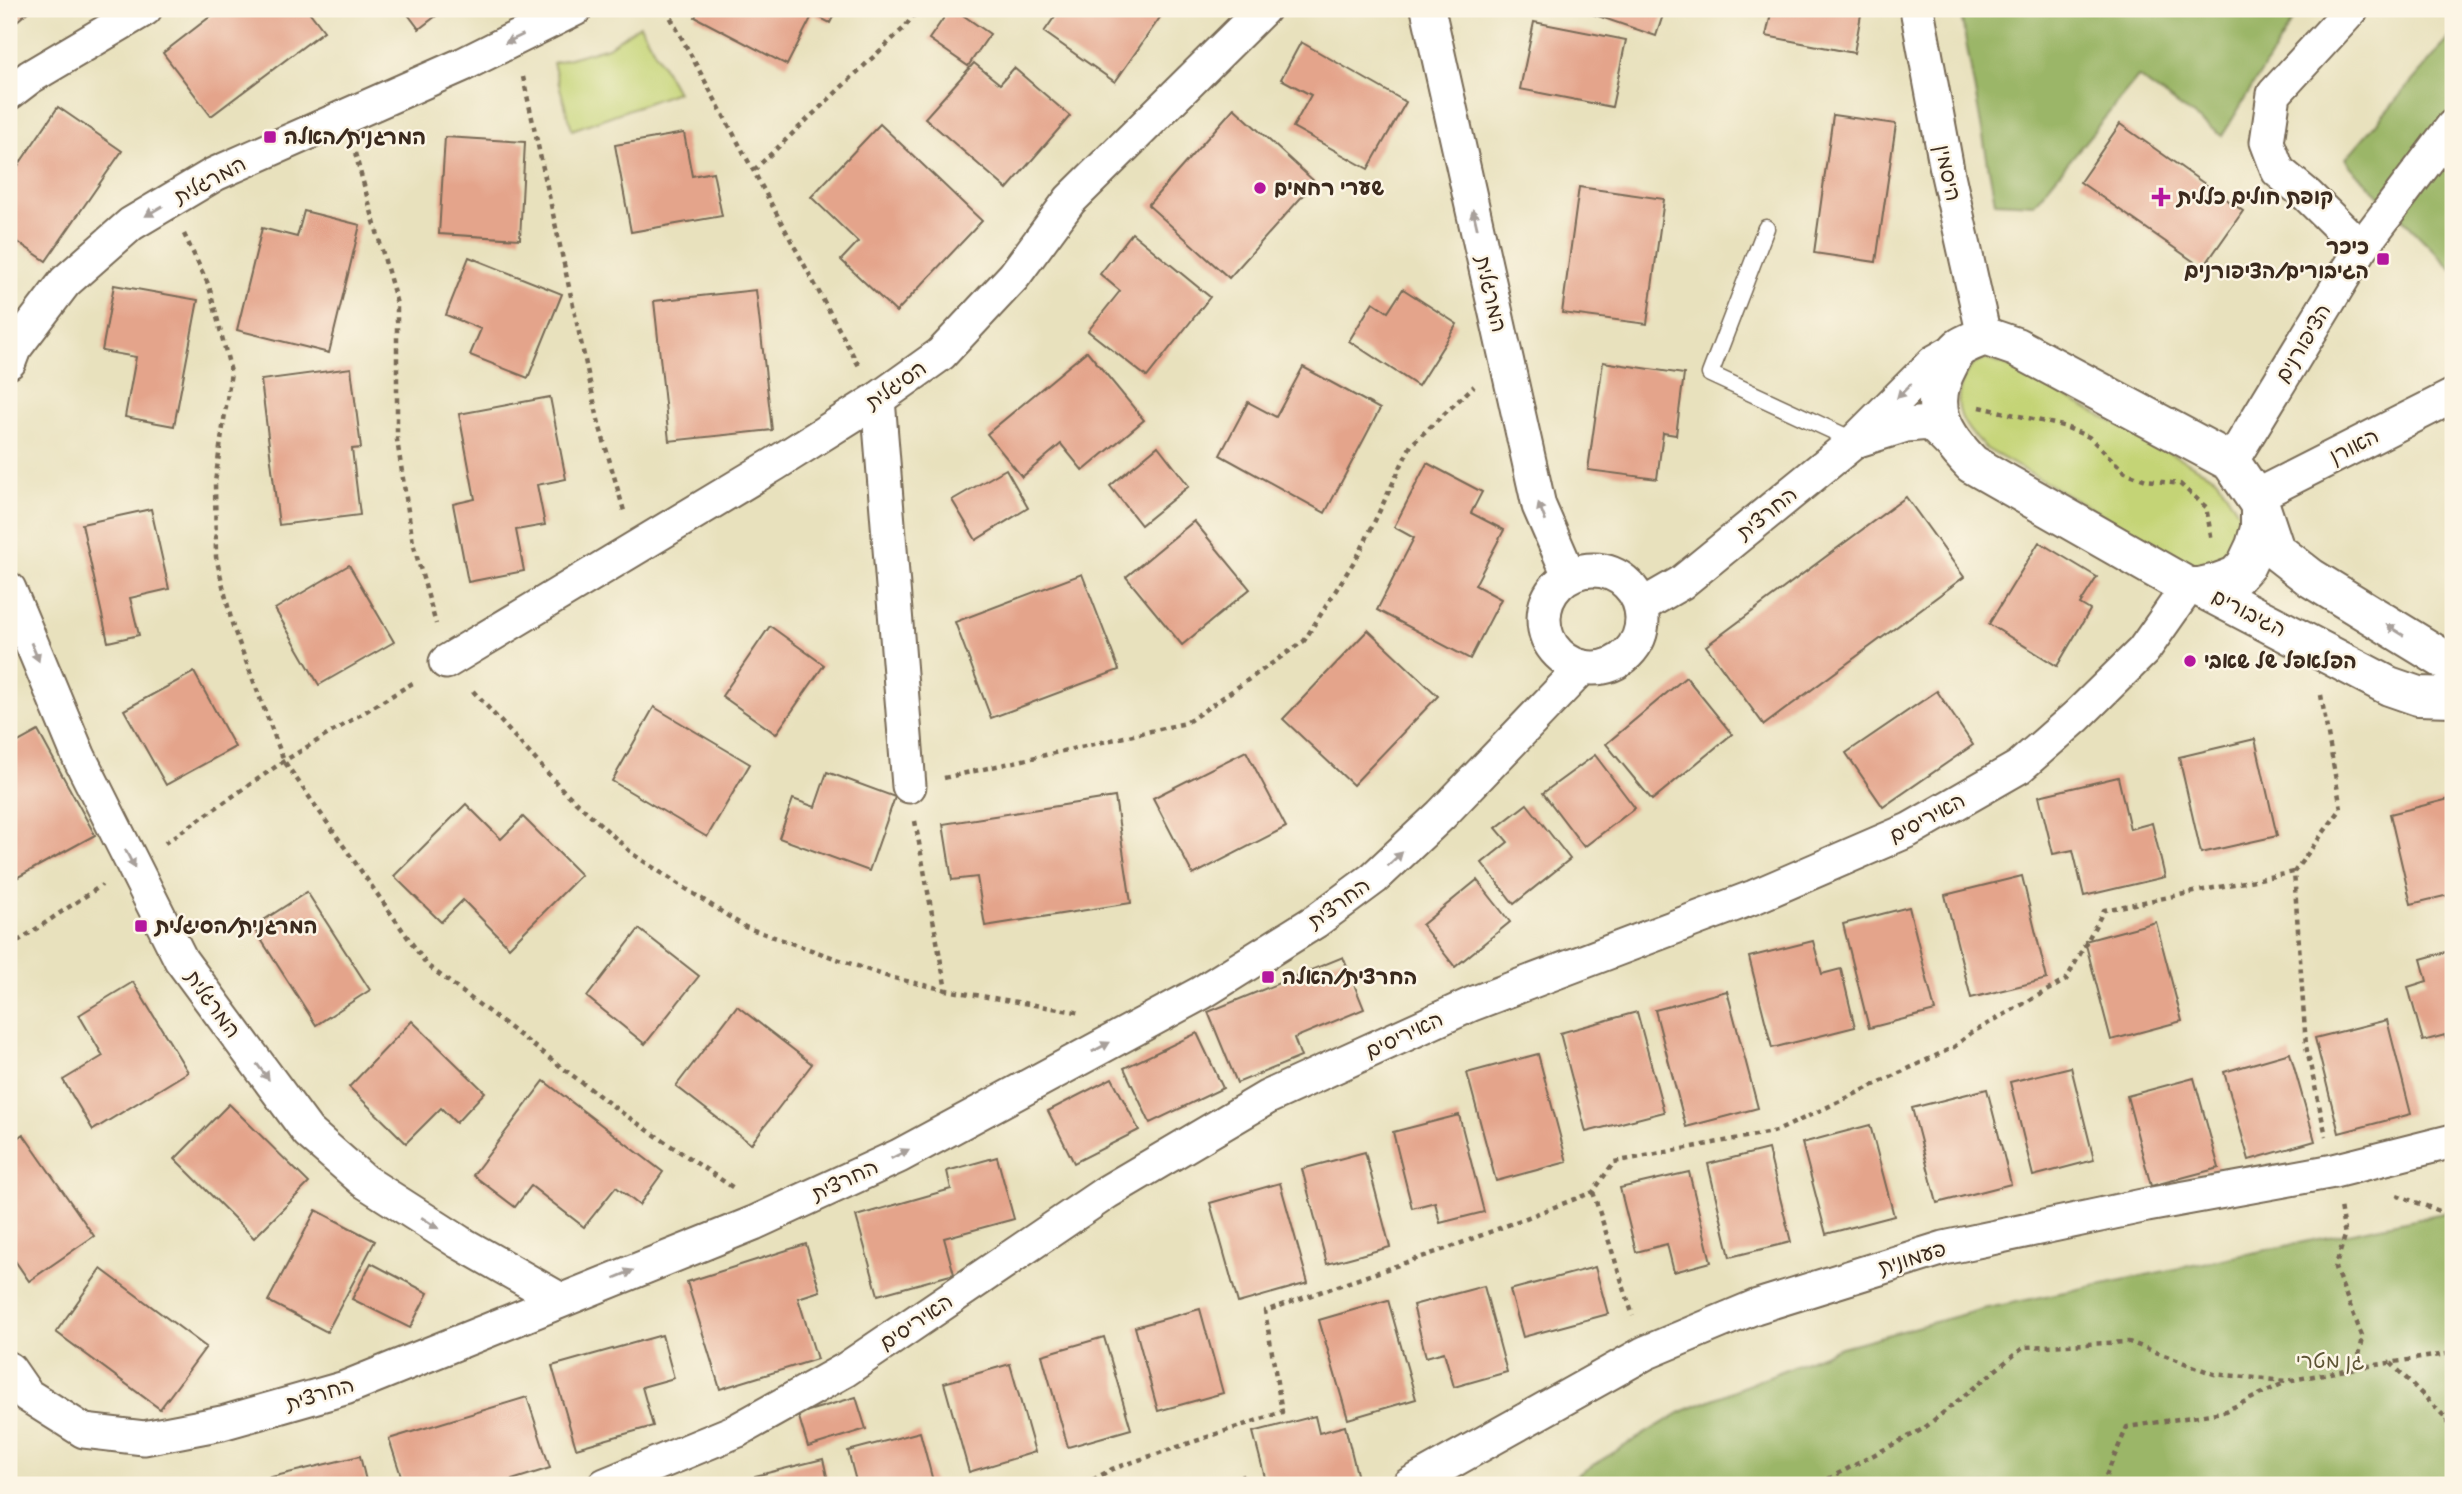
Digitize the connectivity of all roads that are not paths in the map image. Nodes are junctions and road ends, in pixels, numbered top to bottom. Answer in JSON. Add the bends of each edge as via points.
{"nodes":[{"id":1,"x":145,"y":9,"type":"edge"},
{"id":2,"x":575,"y":9,"type":"edge"},
{"id":3,"x":1262,"y":9,"type":"edge"},
{"id":4,"x":1428,"y":9,"type":"edge"},
{"id":5,"x":1917,"y":9,"type":"edge"},
{"id":6,"x":2352,"y":9,"type":"edge"},
{"id":7,"x":9,"y":93,"type":"edge"},
{"id":8,"x":2453,"y":126,"type":"edge"},
{"id":9,"x":1766,"y":228,"type":"dead end"},
{"id":10,"x":2361,"y":248,"type":"junction"},
{"id":11,"x":1971,"y":342,"type":"junction"},
{"id":12,"x":9,"y":362,"type":"edge"},
{"id":13,"x":2453,"y":396,"type":"edge"},
{"id":14,"x":877,"y":399,"type":"junction"},
{"id":15,"x":1855,"y":441,"type":"junction"},
{"id":16,"x":2231,"y":462,"type":"junction"},
{"id":17,"x":1972,"y":464,"type":"junction"},
{"id":18,"x":2258,"y":500,"type":"junction"},
{"id":19,"x":1569,"y":575,"type":"junction"},
{"id":20,"x":2201,"y":586,"type":"junction"},
{"id":21,"x":9,"y":589,"type":"edge"},
{"id":22,"x":1642,"y":606,"type":"junction"},
{"id":23,"x":446,"y":662,"type":"road end"},
{"id":24,"x":1583,"y":667,"type":"junction"},
{"id":25,"x":2445,"y":677,"type":"edge"},
{"id":26,"x":909,"y":786,"type":"road end"},
{"id":27,"x":2453,"y":1141,"type":"edge"},
{"id":28,"x":561,"y":1300,"type":"junction"},
{"id":29,"x":9,"y":1370,"type":"edge"},
{"id":30,"x":605,"y":1485,"type":"edge"},
{"id":31,"x":1409,"y":1485,"type":"edge"}],
"edges":[{"from":1,"to":7,"type":"street"},
{"from":2,"to":12,"type":"street","name":"המרגלית","one_way":true,"via":[[464,64],[215,174],[131,224],[65,282]]},
{"from":3,"to":14,"type":"street","name":"הסיגלית","via":[[1070,200],[1014,276],[941,354]]},
{"from":19,"to":4,"type":"street","name":"המרגלית","one_way":true,"via":[[1539,506]]},
{"from":5,"to":11,"type":"street","name":"היסמין","via":[[1948,175]]},
{"from":6,"to":10,"type":"street","via":[[2274,94],[2267,142],[2278,171]]},
{"from":8,"to":10,"type":"street","name":"הציפורנים"},
{"from":9,"to":15,"type":"lane","via":[[1710,374]]},
{"from":10,"to":16,"type":"street","name":"הציפורנים"},
{"from":11,"to":15,"type":"street","name":"החרצית","one_way":true,"via":[[1934,362]]},
{"from":11,"to":16,"type":"street","via":[[2016,347]]},
{"from":11,"to":17,"type":"street","name":"הגיבורים","via":[[1941,378],[1937,404],[1951,442]]},
{"from":13,"to":18,"type":"street","name":"האורן"},
{"from":14,"to":23,"type":"street","name":"הסיגלית"},
{"from":14,"to":26,"type":"street"},
{"from":15,"to":17,"type":"street","name":"החרצית","via":[[1906,425],[1930,424]]},
{"from":15,"to":22,"type":"street","name":"החרצית","via":[[1681,583]]},
{"from":16,"to":18,"type":"street","name":"הגיבורים"},
{"from":17,"to":20,"type":"street","name":"הגיבורים"},
{"from":18,"to":20,"type":"street","via":[[2260,528],[2246,565],[2236,576]]},
{"from":25,"to":18,"type":"street","name":"הגיבורים","one_way":true,"via":[[2274,550]]},
{"from":19,"to":22,"type":"street","via":[[1602,570],[1619,576]]},
{"from":19,"to":24,"type":"street","via":[[1555,586],[1543,617],[1554,649]]},
{"from":20,"to":25,"type":"street","name":"הגיבורים","via":[[2389,686]]},
{"from":20,"to":30,"type":"street","name":"האיריסים","via":[[2143,651],[2019,767],[1920,824],[1754,897],[1472,1004],[1268,1097],[1107,1192],[845,1370],[736,1431]]},
{"from":21,"to":28,"type":"street","name":"המרגלית","one_way":true,"via":[[79,757],[181,960],[308,1132],[364,1181]]},
{"from":22,"to":24,"type":"street","via":[[1640,637],[1630,652],[1617,663]]},
{"from":28,"to":24,"type":"street","name":"החרצית","one_way":true,"via":[[772,1214],[898,1156],[1201,993],[1316,921],[1374,878]]},
{"from":27,"to":31,"type":"street","name":"פעמונית","via":[[2334,1171],[1944,1248],[1755,1307],[1646,1353]]},
{"from":28,"to":29,"type":"street","name":"החרצית","via":[[345,1388],[222,1423],[144,1438],[84,1431],[27,1395]]}]}
